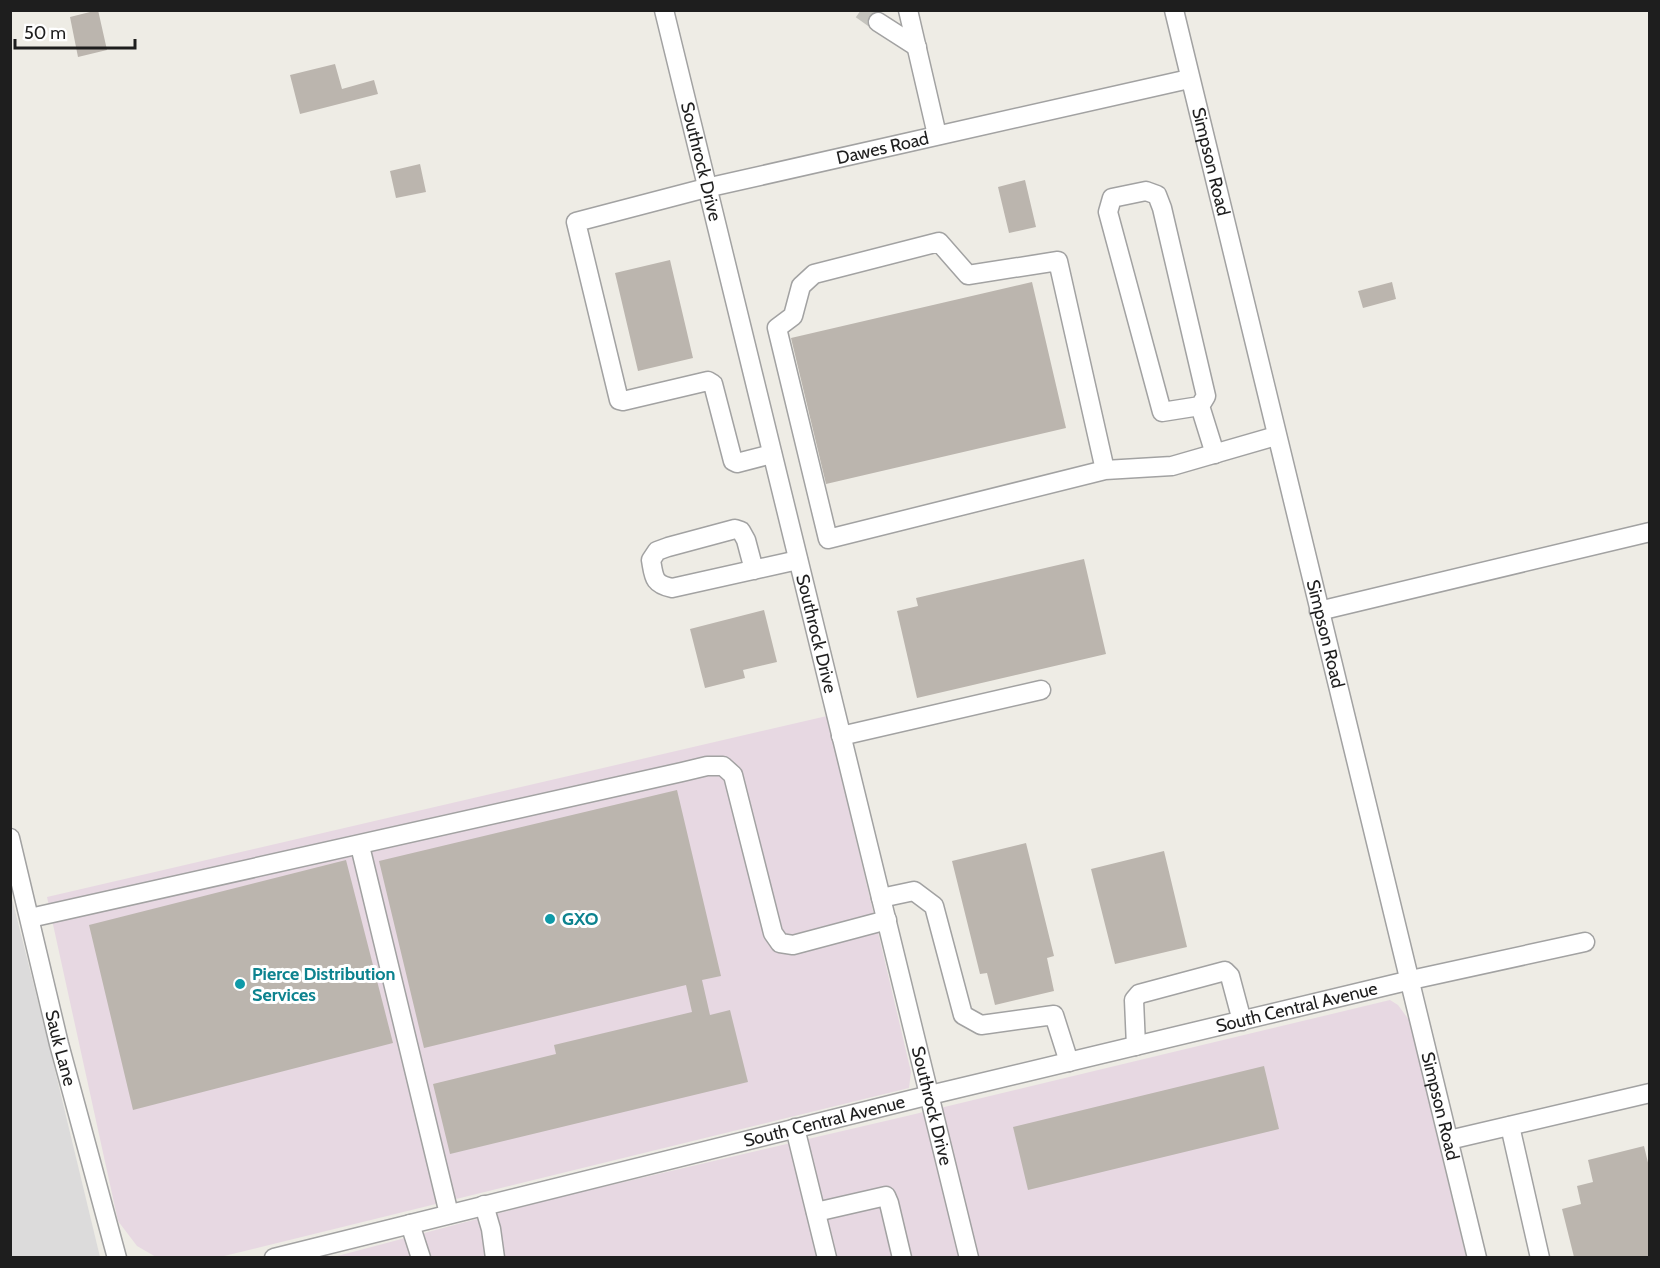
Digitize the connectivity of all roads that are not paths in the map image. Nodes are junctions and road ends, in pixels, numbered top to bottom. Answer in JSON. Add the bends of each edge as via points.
{"nodes":[{"id":1,"x":664,"y":10,"type":"edge"},
{"id":2,"x":1174,"y":10,"type":"edge"},
{"id":3,"x":904,"y":13,"type":"edge"},
{"id":4,"x":878,"y":22,"type":"tunnel mouth"},
{"id":5,"x":917,"y":46,"type":"junction"},
{"id":6,"x":1189,"y":79,"type":"junction"},
{"id":7,"x":937,"y":135,"type":"junction"},
{"id":8,"x":706,"y":188,"type":"junction"},
{"id":9,"x":1200,"y":406,"type":"junction"},
{"id":10,"x":1276,"y":436,"type":"junction"},
{"id":11,"x":772,"y":454,"type":"junction"},
{"id":12,"x":1215,"y":454,"type":"junction"},
{"id":13,"x":1105,"y":470,"type":"junction"},
{"id":14,"x":1650,"y":532,"type":"edge"},
{"id":15,"x":798,"y":560,"type":"junction"},
{"id":16,"x":754,"y":570,"type":"junction"},
{"id":17,"x":1319,"y":611,"type":"junction"},
{"id":18,"x":1041,"y":690,"type":"dead end"},
{"id":19,"x":841,"y":736,"type":"junction"},
{"id":20,"x":10,"y":838,"type":"edge"},
{"id":21,"x":360,"y":846,"type":"junction"},
{"id":22,"x":881,"y":898,"type":"junction"},
{"id":23,"x":30,"y":918,"type":"junction"},
{"id":24,"x":887,"y":920,"type":"junction"},
{"id":25,"x":1585,"y":942,"type":"dead end"},
{"id":26,"x":1411,"y":980,"type":"junction"},
{"id":27,"x":1242,"y":1021,"type":"junction"},
{"id":28,"x":1136,"y":1046,"type":"junction"},
{"id":29,"x":1070,"y":1062,"type":"junction"},
{"id":30,"x":1650,"y":1093,"type":"edge"},
{"id":31,"x":930,"y":1095,"type":"junction"},
{"id":32,"x":1510,"y":1126,"type":"junction"},
{"id":33,"x":795,"y":1128,"type":"junction"},
{"id":34,"x":1449,"y":1140,"type":"junction"},
{"id":35,"x":484,"y":1205,"type":"junction"},
{"id":36,"x":816,"y":1212,"type":"junction"},
{"id":37,"x":450,"y":1214,"type":"junction"},
{"id":38,"x":410,"y":1224,"type":"junction"},
{"id":39,"x":117,"y":1257,"type":"edge"},
{"id":40,"x":274,"y":1257,"type":"edge"},
{"id":41,"x":421,"y":1257,"type":"edge"},
{"id":42,"x":495,"y":1257,"type":"edge"},
{"id":43,"x":827,"y":1257,"type":"edge"},
{"id":44,"x":902,"y":1257,"type":"edge"},
{"id":45,"x":969,"y":1257,"type":"edge"},
{"id":46,"x":1477,"y":1257,"type":"edge"},
{"id":47,"x":1540,"y":1257,"type":"edge"}],
"edges":[{"from":1,"to":8,"type":"street","name":"Southrock Drive"},
{"from":2,"to":6,"type":"street","name":"Simpson Road"},
{"from":3,"to":5,"type":"street"},
{"from":4,"to":5,"type":"street"},
{"from":5,"to":7,"type":"street"},
{"from":6,"to":7,"type":"street","name":"Dawes Road"},
{"from":6,"to":10,"type":"street","name":"Simpson Road"},
{"from":7,"to":8,"type":"street","name":"Dawes Road"},
{"from":8,"to":11,"type":"street","name":"Southrock Drive"},
{"from":8,"to":11,"type":"street","name":"Dawes Road","via":[[576,222],[619,400],[708,381],[713,384],[733,461]]},
{"from":9,"to":9,"type":"street","via":[[1162,412],[1108,212],[1112,198],[1146,191],[1157,195],[1206,396]]},
{"from":9,"to":12,"type":"street"},
{"from":10,"to":12,"type":"street"},
{"from":10,"to":17,"type":"street","name":"Simpson Road"},
{"from":11,"to":15,"type":"street","name":"Southrock Drive"},
{"from":12,"to":13,"type":"street","via":[[1172,466]]},
{"from":13,"to":13,"type":"street","via":[[828,539],[777,328],[793,316],[801,286],[814,274],[939,242],[968,275],[1058,261]]},
{"from":14,"to":17,"type":"street"},
{"from":15,"to":16,"type":"street"},
{"from":15,"to":19,"type":"street","name":"Southrock Drive"},
{"from":16,"to":16,"type":"street","via":[[672,588],[654,579],[651,560],[657,551],[668,546],[735,529],[746,540]]},
{"from":17,"to":26,"type":"street","name":"Simpson Road"},
{"from":18,"to":19,"type":"street"},
{"from":19,"to":22,"type":"street","name":"Southrock Drive"},
{"from":20,"to":23,"type":"street","name":"Sauk Lane"},
{"from":21,"to":23,"type":"street"},
{"from":21,"to":24,"type":"street","via":[[707,766],[723,766],[733,776],[773,933],[780,944],[793,945]]},
{"from":21,"to":37,"type":"street"},
{"from":22,"to":24,"type":"street","name":"Southrock Drive"},
{"from":22,"to":29,"type":"street","via":[[914,891],[934,906],[963,1015],[981,1025],[1054,1015]]},
{"from":23,"to":39,"type":"street","name":"Sauk Lane","via":[[59,1044]]},
{"from":24,"to":31,"type":"street","name":"Southrock Drive"},
{"from":25,"to":26,"type":"street","name":"South Central Avenue"},
{"from":26,"to":27,"type":"street","name":"South Central Avenue"},
{"from":26,"to":34,"type":"street","name":"Simpson Road"},
{"from":27,"to":28,"type":"street","name":"South Central Avenue"},
{"from":27,"to":28,"type":"street","via":[[1230,976],[1225,971],[1139,994],[1134,1000]]},
{"from":28,"to":29,"type":"street","name":"South Central Avenue"},
{"from":29,"to":31,"type":"street","name":"South Central Avenue"},
{"from":30,"to":32,"type":"street"},
{"from":31,"to":33,"type":"street","name":"South Central Avenue"},
{"from":31,"to":45,"type":"street","name":"Southrock Drive"},
{"from":32,"to":34,"type":"street"},
{"from":32,"to":47,"type":"street"},
{"from":33,"to":35,"type":"street","name":"South Central Avenue"},
{"from":33,"to":36,"type":"street"},
{"from":34,"to":46,"type":"street","name":"Simpson Road"},
{"from":35,"to":37,"type":"street","name":"South Central Avenue"},
{"from":35,"to":42,"type":"street"},
{"from":36,"to":43,"type":"street"},
{"from":36,"to":44,"type":"street","via":[[886,1196]]},
{"from":37,"to":38,"type":"street","name":"South Central Avenue"},
{"from":38,"to":40,"type":"street","name":"South Central Avenue"},
{"from":38,"to":41,"type":"street"}]}
